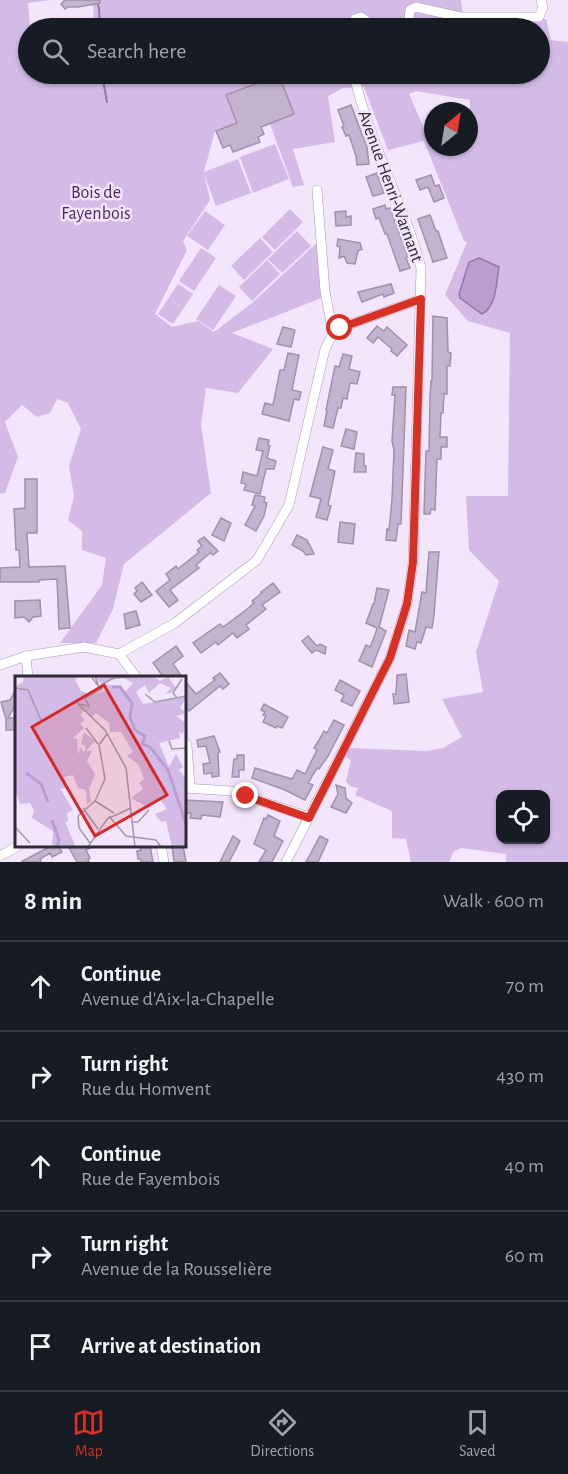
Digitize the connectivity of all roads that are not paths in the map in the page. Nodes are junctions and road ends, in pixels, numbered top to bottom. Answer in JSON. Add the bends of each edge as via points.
{"nodes":[{"id":1,"x":541,"y":0,"type":"edge"},
{"id":2,"x":409,"y":18,"type":"edge"},
{"id":3,"x":356,"y":84,"type":"edge"},
{"id":4,"x":317,"y":190,"type":"dead end"},
{"id":5,"x":421,"y":299,"type":"junction"},
{"id":6,"x":333,"y":334,"type":"junction"},
{"id":7,"x":118,"y":654,"type":"junction"},
{"id":8,"x":26,"y":656,"type":"junction"},
{"id":9,"x":0,"y":665,"type":"edge"},
{"id":10,"x":28,"y":676,"type":"edge"},
{"id":11,"x":135,"y":676,"type":"edge"},
{"id":12,"x":186,"y":744,"type":"edge"},
{"id":13,"x":187,"y":788,"type":"edge"},
{"id":14,"x":309,"y":818,"type":"junction"},
{"id":15,"x":16,"y":847,"type":"edge"},
{"id":16,"x":161,"y":847,"type":"edge"},
{"id":17,"x":0,"y":856,"type":"edge"},
{"id":18,"x":164,"y":862,"type":"edge"},
{"id":19,"x":286,"y":862,"type":"edge"}],
"edges":[{"from":1,"to":2,"type":"street","via":[[539,17],[460,17],[416,7],[410,10]]},
{"from":3,"to":5,"type":"street","name":"Avenue Henri-Warnant","via":[[422,268]]},
{"from":4,"to":6,"type":"street","via":[[325,291]]},
{"from":5,"to":6,"type":"street"},
{"from":5,"to":14,"type":"street","name":"Avenue Henri-Warnant","via":[[413,562],[407,604],[390,658]]},
{"from":6,"to":7,"type":"street","via":[[325,349],[289,505],[257,560],[175,623]]},
{"from":7,"to":8,"type":"street","via":[[84,647]]},
{"from":7,"to":11,"type":"street"},
{"from":8,"to":9,"type":"street"},
{"from":8,"to":10,"type":"street"},
{"from":12,"to":13,"type":"street"},
{"from":13,"to":14,"type":"street","via":[[231,791]]},
{"from":14,"to":19,"type":"street","name":"Avenue Henri-Warnant"},
{"from":15,"to":17,"type":"street"},
{"from":16,"to":18,"type":"street"}]}
